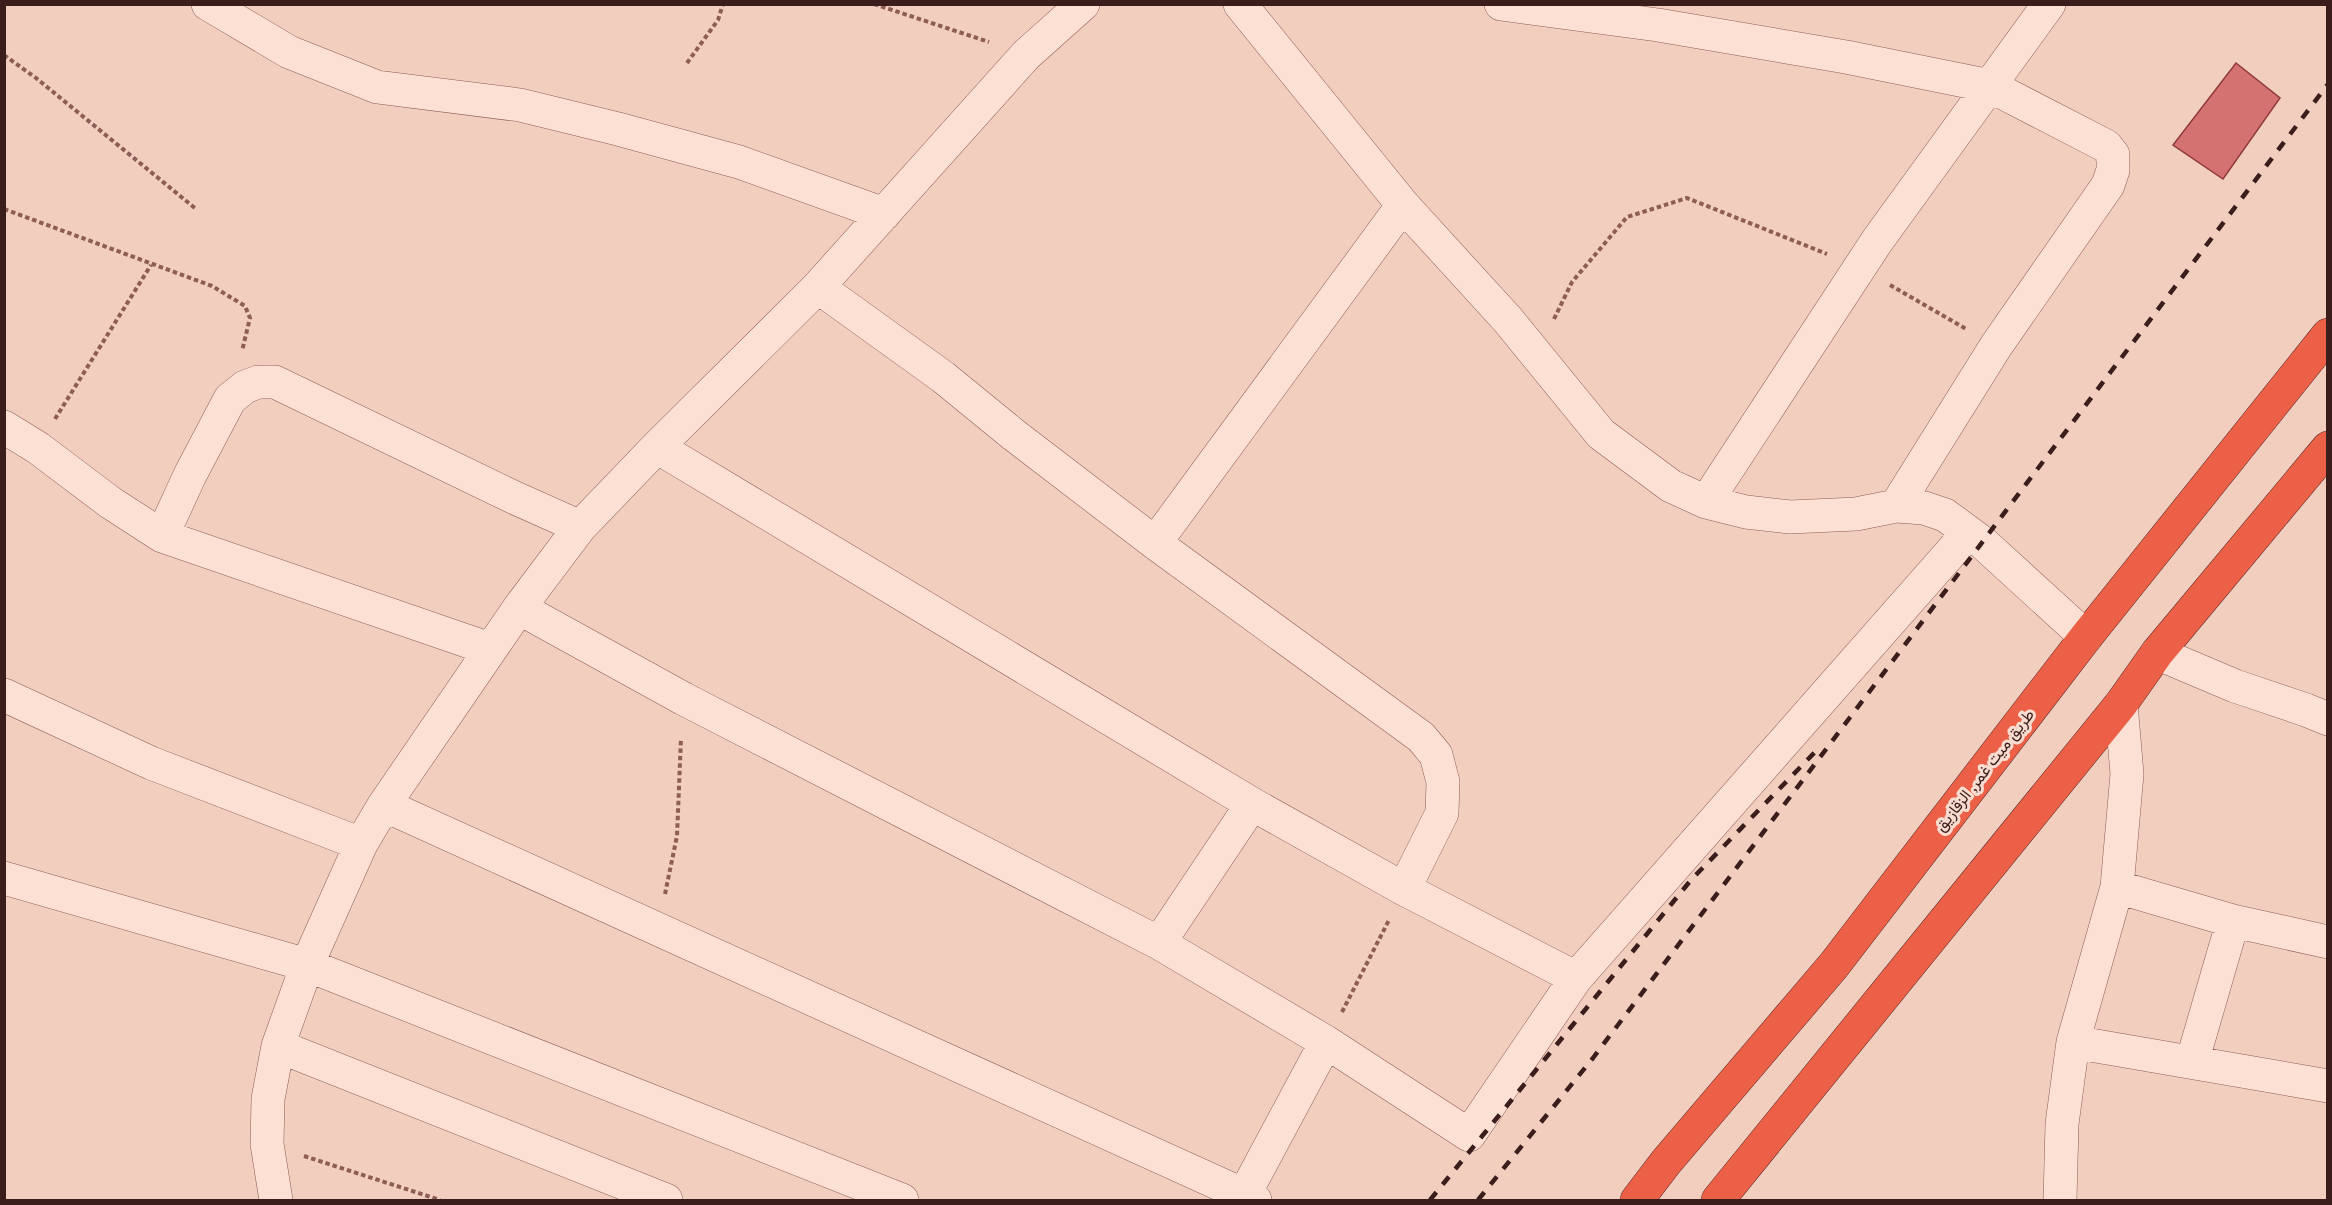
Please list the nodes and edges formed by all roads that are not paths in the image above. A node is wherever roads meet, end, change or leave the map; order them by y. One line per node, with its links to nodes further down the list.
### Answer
1 (208, 4): 8 (street)
2 (1083, 4): 8 (street)
3 (1240, 4): 7 (street)
4 (1501, 4): 6 (street)
5 (2049, 4): 6 (street)
6 (1990, 86): 14 (street); 15 (street)
7 (1403, 205): 14 (street); 19 (street)
8 (884, 214): 9 (street)
9 (818, 287): 12 (street); 19 (street)
10 (2328, 335): 21 (highway, طريق ميت غمر, الزقازيق)
11 (4, 427): 18 (street)
12 (657, 447): 16 (street); 27 (street)
13 (2328, 448): 23 (highway)
14 (1706, 502): 15 (street)
15 (1896, 506): 17 (street)
16 (580, 527): 18 (street); 20 (street)
17 (1968, 533): 21 (street); 37 (street)
18 (162, 536): 22 (street)
19 (1155, 543): 32 (street)
20 (519, 608): 22 (street); 34 (street)
21 (2086, 637): 48 (highway, طريق ميت غمر, الزقازيق)
22 (490, 649): 28 (street)
23 (2157, 654): 25 (highway); 26 (street)
24 (4, 695): 29 (street)
25 (2121, 704): 31 (street); 44 (highway)
26 (2328, 719)
27 (1252, 804): 32 (street); 34 (street)
28 (384, 805): 29 (street); 43 (street)
29 (361, 844): 36 (street)
30 (4, 878): 36 (street)
31 (2117, 887): 33 (street); 39 (street)
32 (1404, 889): 37 (street)
33 (2233, 921): 35 (street); 41 (street)
34 (1159, 942): 38 (street)
35 (2328, 942)
36 (307, 965): 40 (street); 47 (street)
37 (1576, 978): 38 (street)
38 (1326, 1042): 43 (street)
39 (2073, 1042): 41 (street); 49 (street)
40 (278, 1046): 45 (street); 46 (street)
41 (2192, 1062): 42 (street)
42 (2328, 1086)
43 (1249, 1198)
44 (1725, 1199)
45 (276, 1200)
46 (666, 1200)
47 (902, 1200)
48 (1637, 1200)
49 (2060, 1200)

